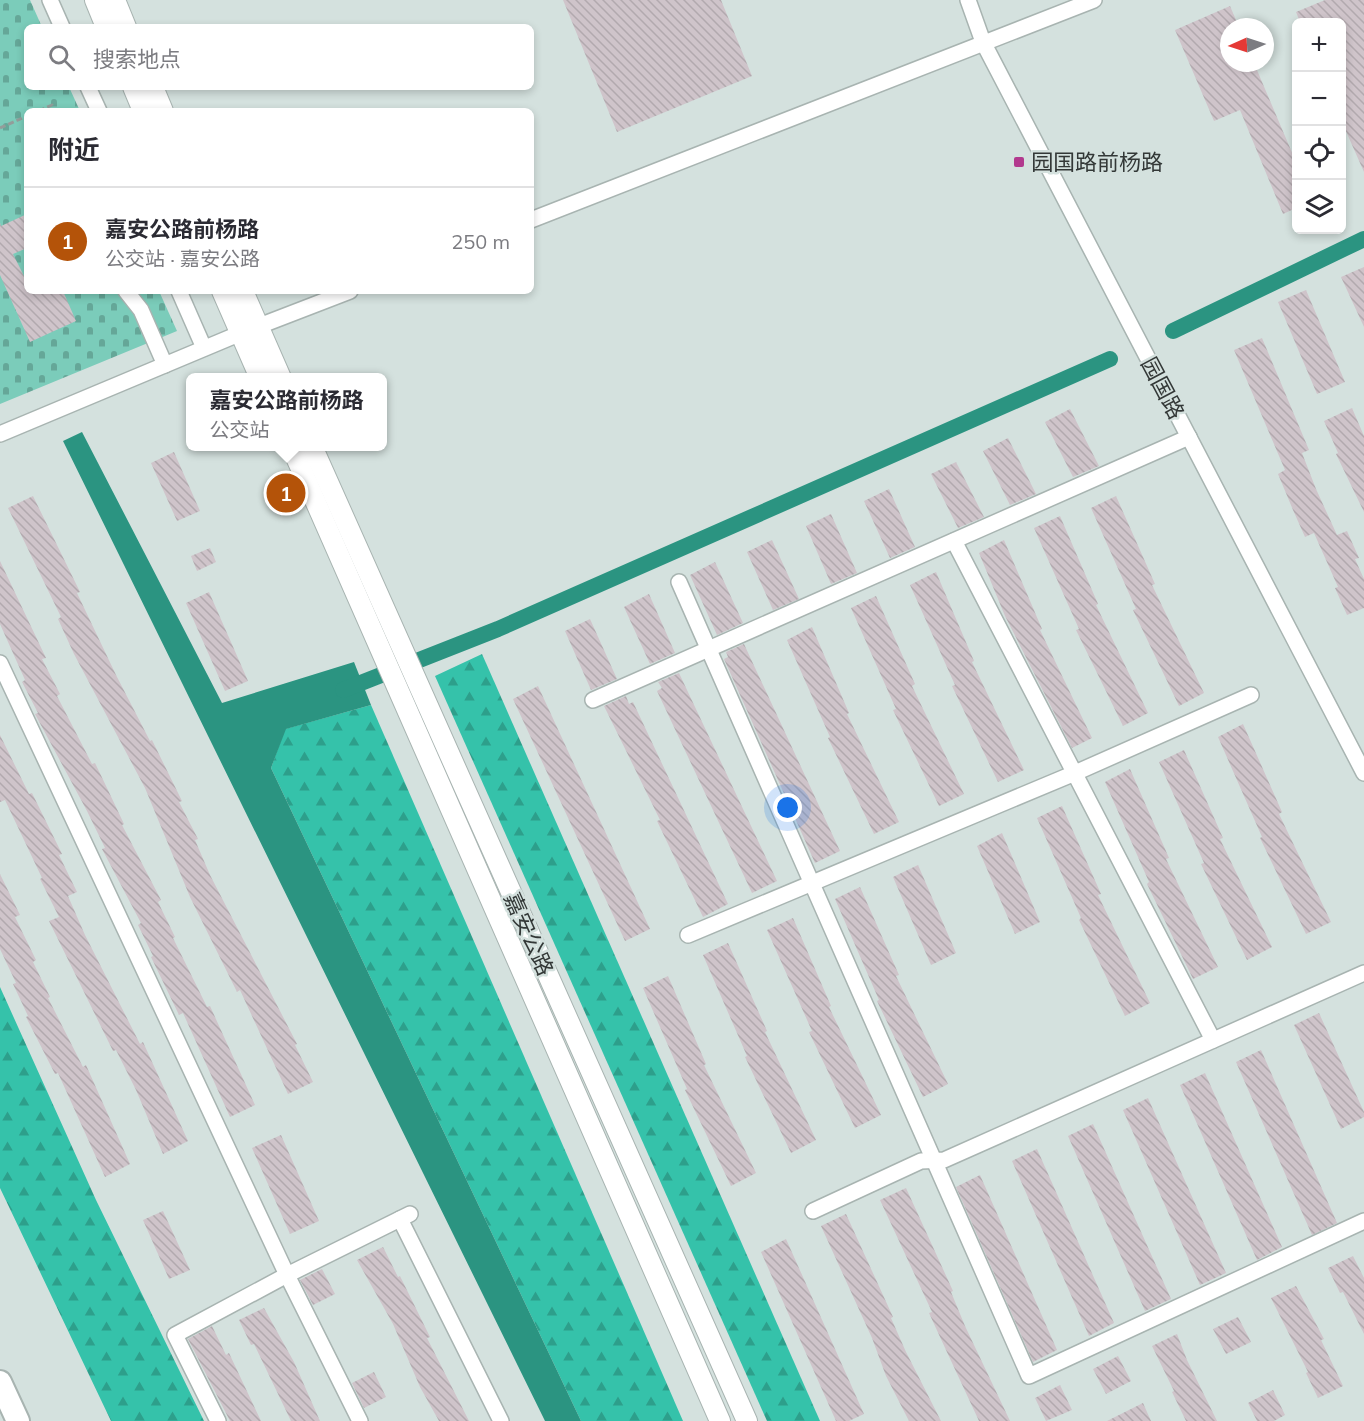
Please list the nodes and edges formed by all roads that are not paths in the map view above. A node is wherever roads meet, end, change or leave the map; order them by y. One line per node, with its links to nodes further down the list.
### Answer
1 (50, 0): 6 (street)
2 (94, 0): 7 (main road)
3 (114, 0): 8 (main road)
4 (968, 0): 9 (street, 园国路)
5 (1094, 0): 9 (street)
6 (61, 24)
7 (105, 24)
8 (125, 24)
9 (983, 42): 16 (street); 28 (street, 园国路)
10 (89, 90): 13 (street)
11 (134, 90): 14 (main road)
12 (154, 90): 15 (main road)
13 (98, 108)
14 (142, 108)
15 (162, 108)
16 (534, 219)
17 (128, 294): 24 (street)
18 (180, 294): 23 (street)
19 (224, 294): 22 (main road)
20 (244, 294): 22 (main road)
21 (342, 294): 22 (street)
22 (250, 330): 23 (street); 25 (main road); 26 (main road)
23 (204, 348): 24 (street)
24 (165, 365): 27 (street)
25 (259, 373)
26 (278, 373)
27 (0, 434)
28 (1189, 437): 31 (street); 38 (street, 园国路)
29 (293, 451): 52 (main road, 嘉安公路)
30 (314, 451): 53 (main road, 嘉安公路)
31 (954, 541): 33 (street); 37 (street)
32 (679, 582): 33 (street)
33 (708, 649): 36 (street); 39 (street)
34 (0, 663): 46 (street)
35 (1251, 695): 37 (street)
36 (593, 700)
37 (1075, 773): 39 (street); 42 (street)
38 (1364, 773)
39 (811, 884): 40 (street); 43 (street)
40 (688, 935)
41 (1364, 973): 42 (street)
42 (1213, 1040): 43 (street)
43 (932, 1160): 44 (street); 45 (street)
44 (813, 1211)
45 (1364, 1221)
46 (286, 1275): 49 (street); 50 (street); 51 (street)
47 (0, 1382): 48 (highway)
48 (18, 1421)
49 (218, 1421)
50 (360, 1421)
51 (501, 1421)
52 (720, 1421)
53 (747, 1421)

